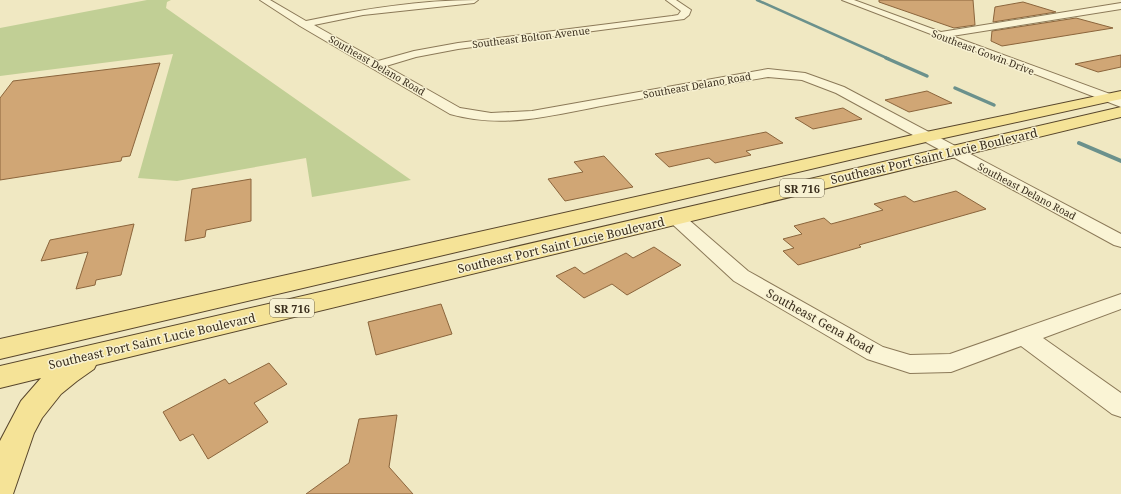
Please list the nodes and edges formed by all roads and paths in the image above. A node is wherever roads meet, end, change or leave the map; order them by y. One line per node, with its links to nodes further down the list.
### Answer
1 (264, 0): 7 (street, Southeast Delano Road)
2 (474, 0): 5 (street)
3 (670, 0): 9 (street, Southeast Bolton Avenue)
4 (846, 0): 8 (street, Southeast Gowin Drive)
5 (400, 4): 7 (street)
6 (1121, 6): 8 (street)
7 (304, 24): 9 (street, Southeast Delano Road)
8 (940, 35): 10 (street, Southeast Gowin Drive)
9 (377, 64): 11 (street, Southeast Delano Road)
10 (1118, 102): 11 (main road, Southeast Port Saint Lucie Boulevard / SR 716); 12 (main road, Southeast Port Saint Lucie Boulevard / SR 716)
11 (926, 137): 12 (street, Southeast Delano Road); 13 (main road, Southeast Port Saint Lucie Boulevard / SR 716)
12 (954, 152): 14 (main road, Southeast Port Saint Lucie Boulevard / SR 716); 15 (street, Southeast Delano Road)
13 (612, 210): 16 (main road); 19 (main road, Southeast Port Saint Lucie Boulevard / SR 716)
14 (676, 218): 16 (main road, Southeast Port Saint Lucie Boulevard / SR 716); 18 (street, Southeast Gena Road)
15 (1121, 241)
16 (483, 263): 20 (main road, Southeast Port Saint Lucie Boulevard / SR 716)
17 (1121, 301): 18 (street, Southeast Gena Road)
18 (1024, 337): 22 (street)
19 (0, 349)
20 (101, 353): 21 (main road, Southeast Port Saint Lucie Boulevard / SR 716); 23 (main road)
21 (0, 377)
22 (1121, 407)
23 (0, 485)

